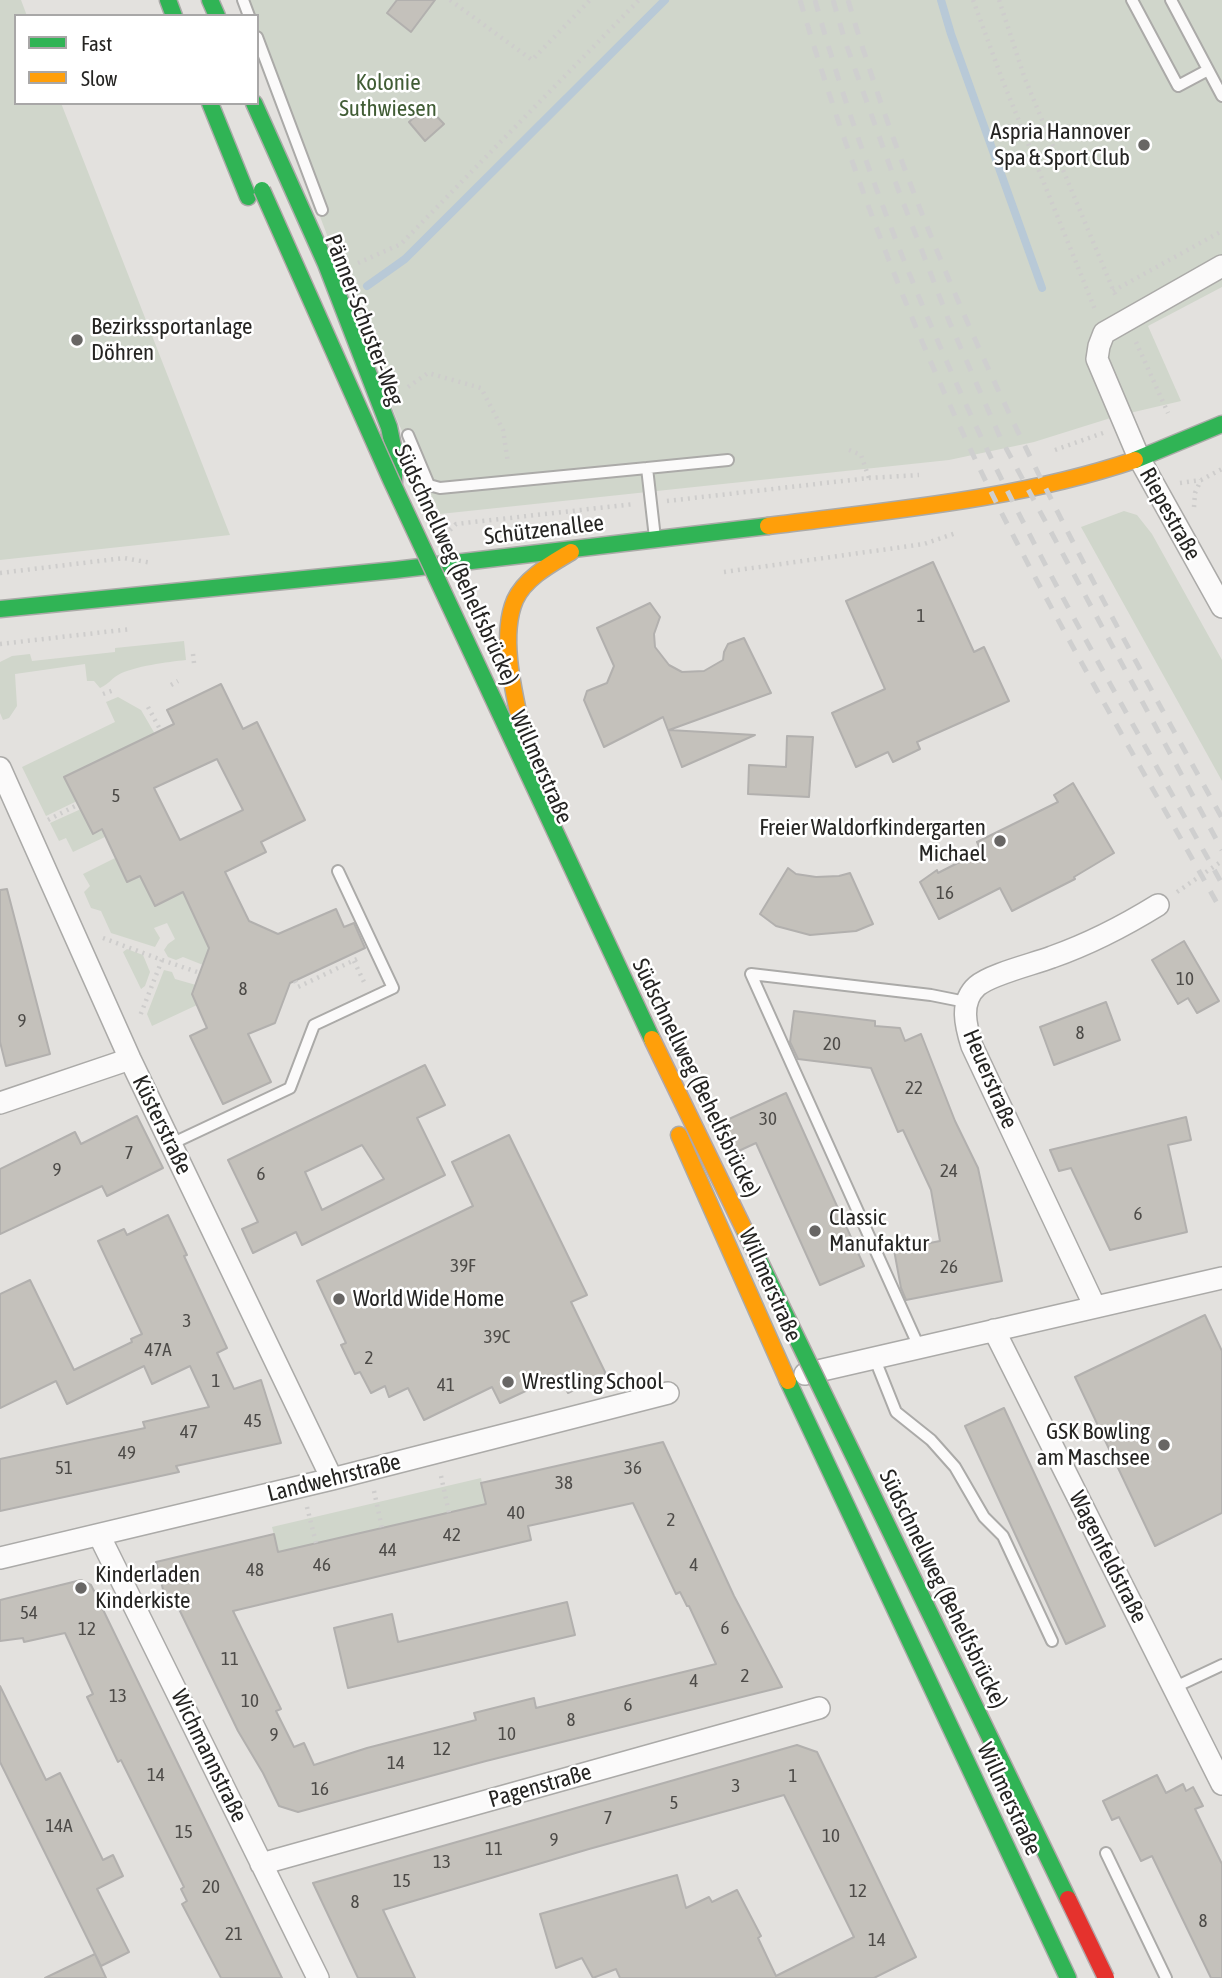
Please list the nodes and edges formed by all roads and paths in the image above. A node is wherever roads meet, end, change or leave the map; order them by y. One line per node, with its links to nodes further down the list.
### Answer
1 (450, 0): 2 (path)
2 (590, 0)
3 (639, 0): 18 (path)
4 (973, 0): 24 (path)
5 (999, 0): 21 (path)
6 (1132, 0): 9 (lane)
7 (1171, 0): 9 (lane)
8 (259, 42): 15 (lane, Pänner-Schuster-Weg)
9 (1208, 70): 10 (lane)
10 (1222, 96)
11 (210, 105): 14 (main road)
12 (227, 105): 14 (main road)
13 (255, 105): 40 (main road, Willmerstraße)
14 (254, 199): 106 (main road, Südschnellweg (Behelfsbrücke), bridge)
15 (325, 218)
16 (1222, 231): 21 (path)
17 (264, 235): 20 (main road)
18 (354, 265)
19 (1222, 266): 23 (street)
20 (287, 285)
21 (1113, 291): 23 (path)
22 (298, 310): 57 (main road, Südschnellweg (Behelfsbrücke))
23 (1134, 315): 24 (street); 26 (path)
24 (1104, 333): 29 (street, Riepestraße)
25 (393, 397): 35 (lane, Pänner-Schuster-Weg); 35 (path)
26 (1168, 413)
27 (1222, 424): 29 (main road, Schützenallee)
28 (849, 450): 34 (path)
29 (1139, 458): 36 (street, Riepestraße); 39 (main road, Schützenallee)
30 (728, 460): 31 (lane, Pänner-Schuster-Weg)
31 (647, 468): 35 (lane, Pänner-Schuster-Weg); 37 (lane)
32 (1222, 469): 36 (path)
33 (923, 474): 34 (path)
34 (869, 478): 37 (path)
35 (510, 482)
36 (1155, 488): 46 (street, Riepestraße)
37 (651, 503): 39 (lane); 40 (path)
38 (967, 529): 44 (path)
39 (655, 540): 41 (main road, Schützenallee)
40 (417, 541): 43 (main road, Willmerstraße)
41 (579, 548): 43 (main road, Schützenallee); 62 (main road)
42 (164, 565): 45 (path)
43 (428, 566): 47 (main road, Schützenallee); 62 (main road, Willmerstraße)
44 (724, 572)
45 (0, 573)
46 (1222, 607)
47 (0, 610)
48 (131, 629): 49 (path)
49 (0, 645)
50 (193, 654): 51 (path)
51 (194, 663)
52 (178, 681): 53 (path)
53 (171, 685)
54 (114, 690): 55 (path)
55 (103, 694)
56 (148, 706): 58 (path)
57 (487, 724)
58 (161, 731)
59 (0, 768): 60 (street, Küsterstraße)
60 (6, 794): 75 (street, Küsterstraße)
61 (79, 804): 63 (path)
62 (537, 814): 76 (main road, Willmerstraße)
63 (56, 815)
64 (1222, 861): 66 (path)
65 (338, 871): 79 (lane)
66 (1158, 905): 73 (street, Heuerstraße)
67 (103, 938): 68 (path)
68 (162, 960): 70 (path); 74 (path)
69 (354, 961): 72 (path)
70 (200, 973)
71 (605, 976): 101 (main road, Südschnellweg (Behelfsbrücke))
72 (295, 981)
73 (966, 1002): 81 (street, Heuerstraße); 83 (lane)
74 (140, 1016)
75 (130, 1059): 77 (street); 79 (street, Küsterstraße)
76 (663, 1098)
77 (0, 1103)
78 (674, 1123): 85 (main road, Willmerstraße)
79 (171, 1144): 89 (street, Küsterstraße)
80 (1222, 1278): 81 (street)
81 (1095, 1307): 82 (street)
82 (994, 1330): 83 (street); 98 (street, Wagenfeldstraße)
83 (919, 1347): 84 (street)
84 (874, 1357): 85 (street); 96 (lane)
85 (787, 1379): 105 (main road, Willmerstraße)
86 (668, 1393): 87 (street, Landwehrstraße)
87 (436, 1452): 88 (street, Landwehrstraße); 91 (path)
88 (369, 1469): 89 (street, Landwehrstraße); 92 (path)
89 (332, 1479): 90 (street, Landwehrstraße)
90 (302, 1486): 93 (street, Landwehrstraße); 94 (path)
91 (449, 1513)
92 (382, 1528)
93 (99, 1535): 95 (street, Landwehrstraße); 103 (street, Wichmannstraße)
94 (316, 1543)
95 (0, 1558)
96 (1052, 1641)
97 (1222, 1665): 98 (lane)
98 (1173, 1688): 100 (street, Wagenfeldstraße)
99 (819, 1708): 103 (street, Pagenstraße)
100 (1222, 1784)
101 (1016, 1830)
102 (1106, 1853): 107 (lane)
103 (261, 1864): 104 (street, Wichmannstraße)
104 (318, 1978)
105 (1068, 1978)
106 (1106, 1978)
107 (1166, 1978)

